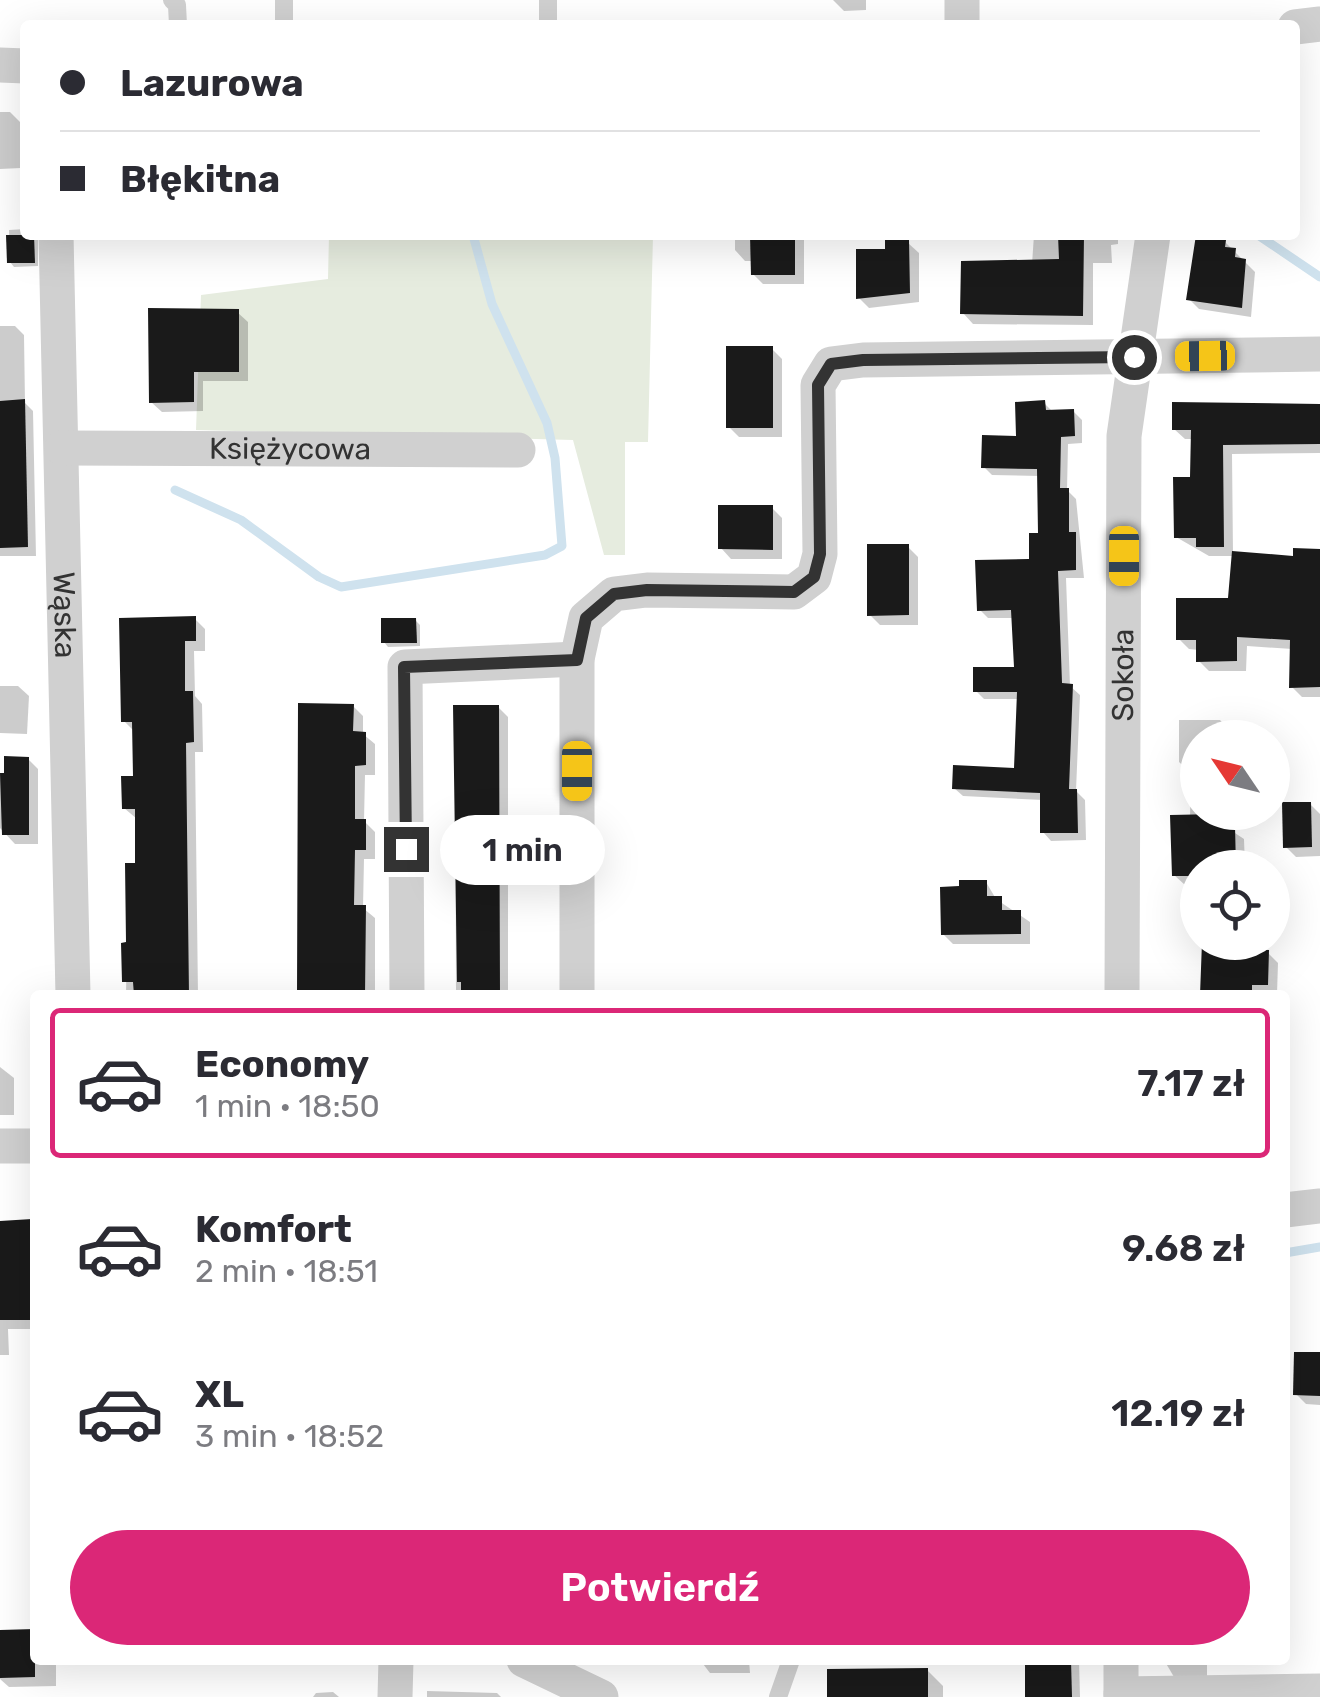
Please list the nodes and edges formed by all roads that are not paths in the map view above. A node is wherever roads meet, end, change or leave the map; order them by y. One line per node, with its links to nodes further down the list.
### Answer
1 (56, 240): 5 (street, Wąska)
2 (1152, 240): 4 (street, Sokoła)
3 (1320, 354): 4 (street)
4 (1134, 357): 7 (street); 11 (street, Sokoła)
5 (62, 448): 6 (street, Księżycowa); 8 (street, Wąska)
6 (518, 450)
7 (577, 660): 9 (street); 10 (street)
8 (73, 990)
9 (407, 990)
10 (577, 990)
11 (1122, 990)
12 (0, 1146): 13 (street)
13 (30, 1146)
14 (1320, 1206): 15 (street)
15 (1290, 1209)
16 (396, 1665): 21 (street)
17 (534, 1665): 22 (street)
18 (789, 1665): 23 (lane)
19 (1121, 1684): 20 (street)
20 (1320, 1691)
21 (396, 1697)
22 (601, 1697)
23 (778, 1697)

